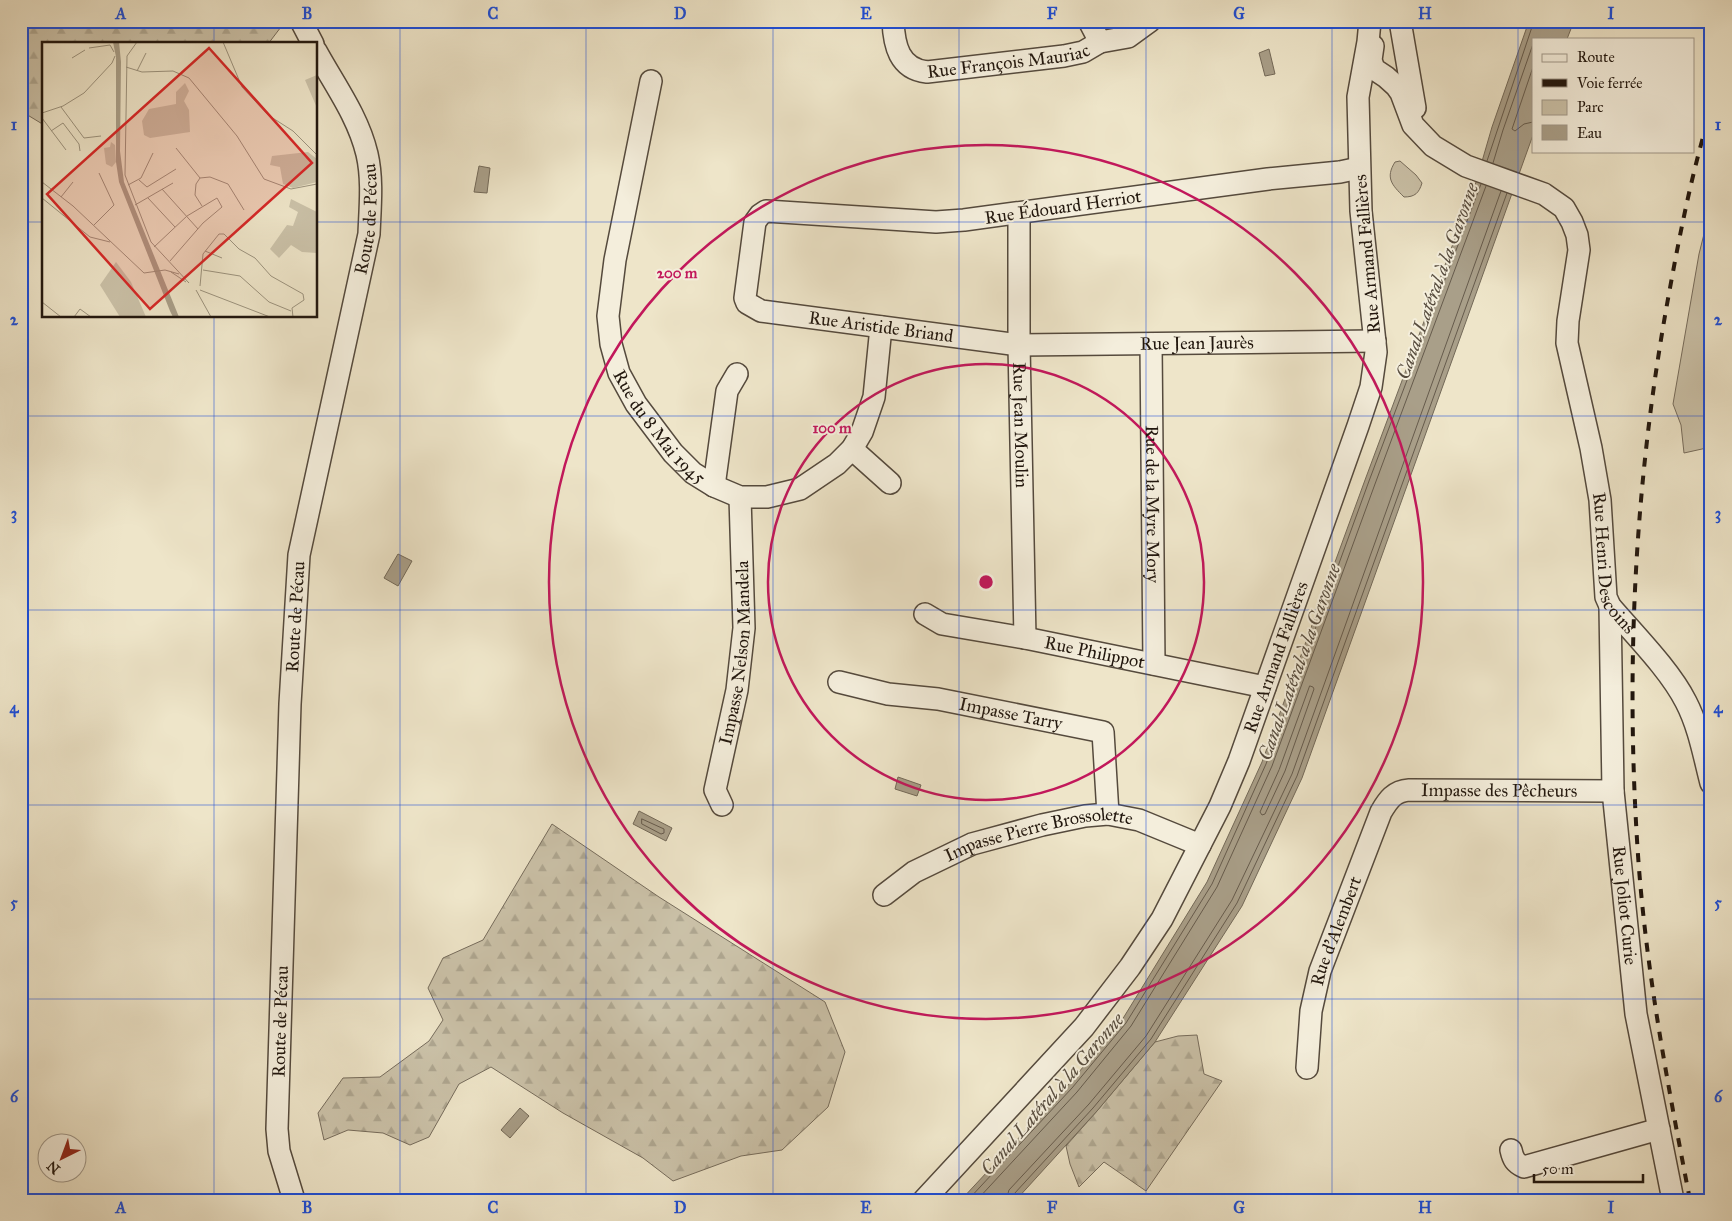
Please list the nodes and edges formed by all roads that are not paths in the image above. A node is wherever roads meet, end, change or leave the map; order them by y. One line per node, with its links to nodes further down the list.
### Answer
1 (893, 21): 8 (street, Rue François Mauriac)
2 (1089, 21): 8 (street)
3 (1150, 21): 8 (street, Rue François Mauriac)
4 (1370, 21): 14 (street, Rue Armand Fallières)
5 (1376, 21): 10 (street)
6 (1382, 21): 10 (street)
7 (1400, 21): 15 (street)
8 (1100, 42)
9 (318, 55): 44 (street, Route de Pécau)
10 (1374, 69): 12 (street); 13 (street)
11 (651, 81): 26 (street, Rue du 8 Mai 1945)
12 (1367, 90): 13 (street); 14 (street)
13 (1401, 93): 15 (street, Rue Henri Descoins)
14 (1358, 116): 16 (street, Rue Armand Fallières)
15 (1423, 137): 28 (street, Rue Henri Descoins)
16 (1359, 168): 17 (street, Rue Édouard Herriot); 20 (street, Rue Armand Fallières)
17 (1019, 213): 18 (street, Rue Édouard Herriot); 21 (street, Rue Jean Moulin)
18 (747, 303): 19 (street, Rue Aristide Briand)
19 (881, 327): 21 (street, Rue Aristide Briand); 24 (street, Rue du 8 Mai 1945)
20 (1375, 341): 22 (street, Rue Jean Jaurès); 33 (street, Rue Armand Fallières)
21 (1019, 344): 22 (street, Rue Jean Jaurès); 30 (street, Rue Jean Moulin)
22 (1151, 344): 31 (street, Rue de la Myre Mory)
23 (737, 374): 26 (street)
24 (852, 450): 25 (street); 27 (street, Rue du 8 Mai 1945)
25 (890, 483)
26 (714, 486): 27 (street, Rue du 8 Mai 1945)
27 (740, 497): 37 (street, Impasse Nelson Mandela)
28 (1610, 606): 34 (street, Rue Henri Descoins); 35 (street, Rue Joliot Curie)
29 (925, 614): 30 (street, Rue Philippot)
30 (1025, 638): 31 (street, Rue Philippot)
31 (1154, 664): 33 (street, Rue Philippot)
32 (838, 682): 38 (street, Impasse Tarry)
33 (1265, 687): 39 (street, Rue Armand Fallières)
34 (1711, 783)
35 (1613, 791): 36 (street, Impasse des Pêcheurs); 42 (street, Rue Joliot Curie)
36 (1388, 800): 41 (street, Rue d'Alembert)
37 (722, 805)
38 (1108, 814): 39 (street, Impasse Pierre Brossolette); 40 (street, Impasse Pierre Brossolette)
39 (1200, 845): 45 (street, Rue Armand Fallières)
40 (884, 895)
41 (1307, 1068)
42 (1659, 1129): 43 (street); 46 (street, Rue Joliot Curie)
43 (1511, 1150)
44 (294, 1200)
45 (924, 1200)
46 (1673, 1200)

